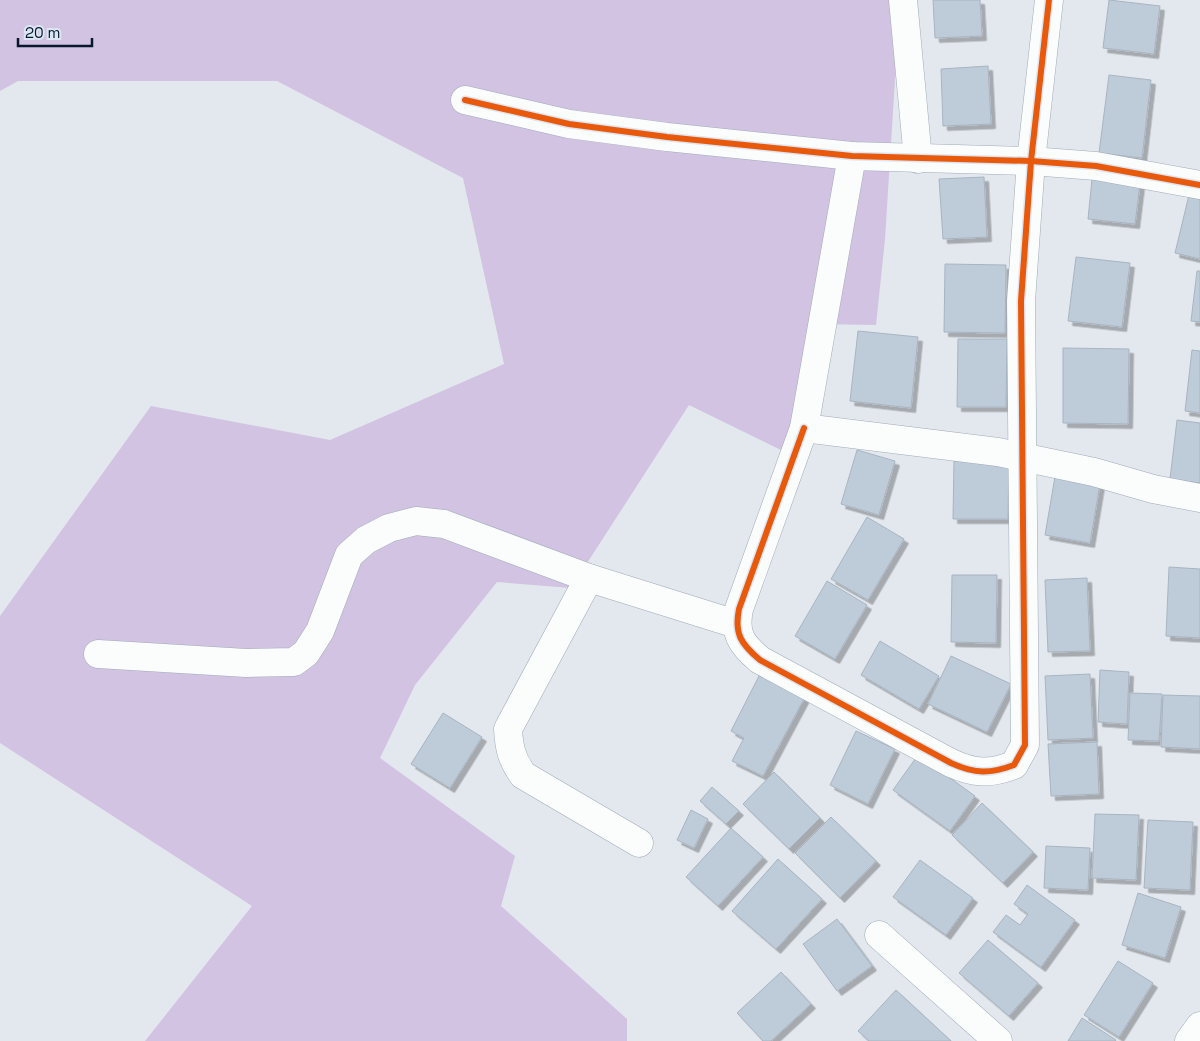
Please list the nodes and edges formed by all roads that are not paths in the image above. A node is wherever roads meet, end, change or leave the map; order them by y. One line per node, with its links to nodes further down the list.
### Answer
1 (903, 0): 5 (street)
2 (1049, 0): 6 (street)
3 (465, 100): 4 (street)
4 (852, 156): 5 (street); 8 (street)
5 (918, 158): 6 (street)
6 (1031, 161): 7 (street); 9 (street)
7 (1200, 185)
8 (804, 428): 9 (street); 12 (street)
9 (1022, 456): 10 (street); 12 (street)
10 (1200, 498)
11 (589, 578): 12 (street); 13 (street); 14 (street)
12 (736, 624)
13 (98, 654)
14 (639, 843)
15 (879, 935): 17 (street)
16 (1200, 1026): 18 (street)
17 (998, 1041)
18 (1190, 1041)

